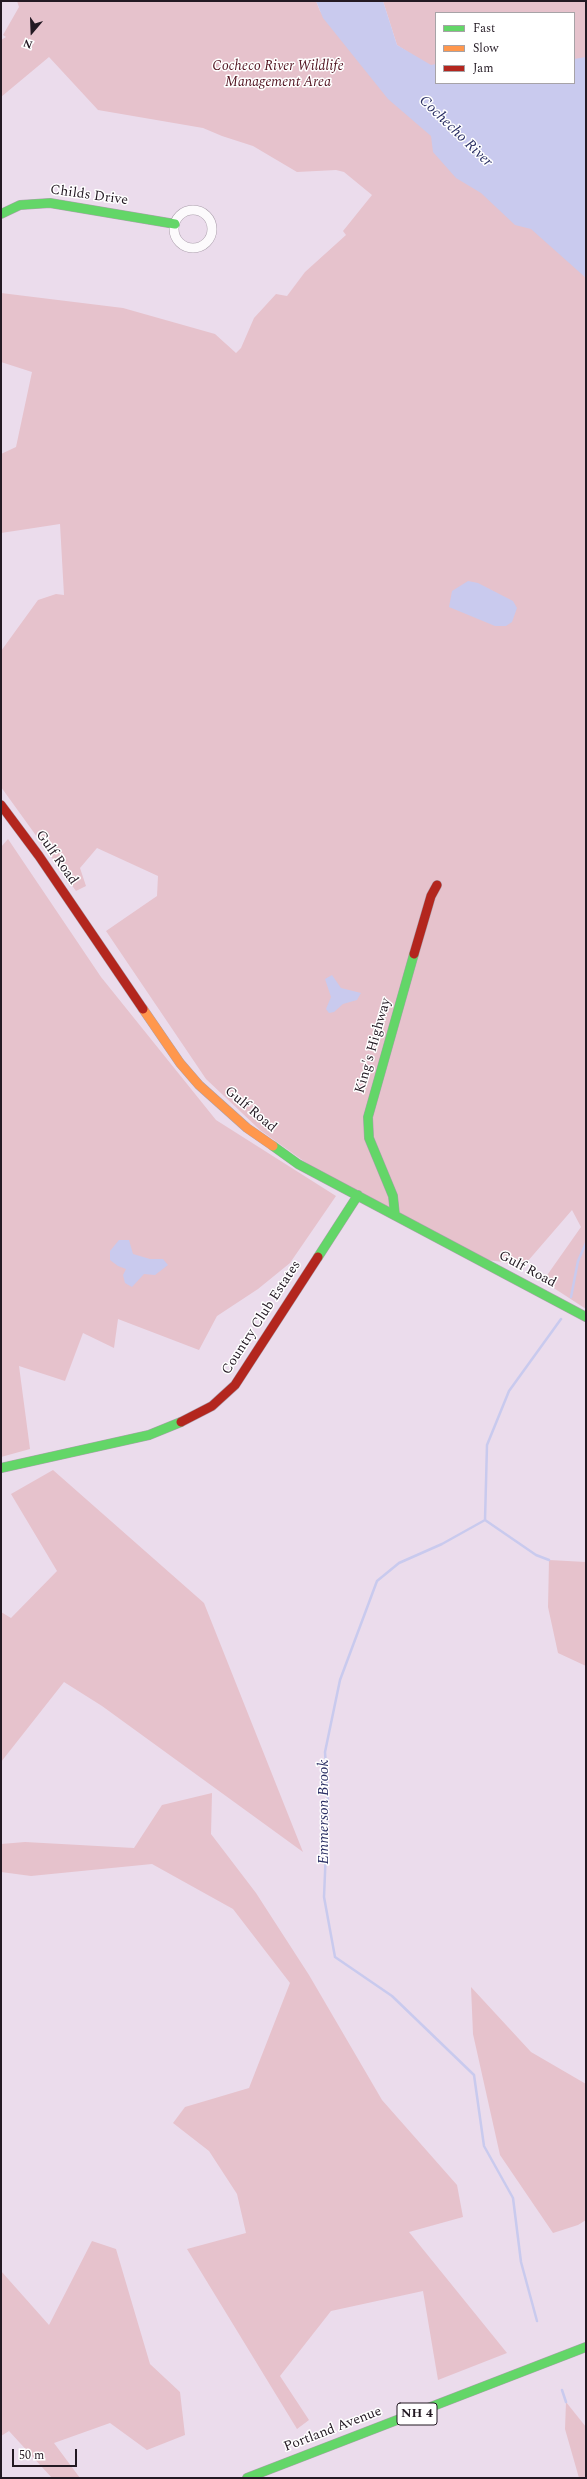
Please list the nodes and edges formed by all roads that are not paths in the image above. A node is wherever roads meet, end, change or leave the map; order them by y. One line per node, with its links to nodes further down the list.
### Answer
1 (1, 214): 2 (street, Childs Drive)
2 (175, 224): 2 (street)
3 (1, 805): 5 (street, Gulf Road)
4 (437, 885): 6 (street, King's Highway)
5 (358, 1195): 6 (street, Gulf Road); 8 (street, Country Club Estates)
6 (394, 1215): 7 (street, Gulf Road)
7 (586, 1317)
8 (1, 1468)
9 (586, 2347): 10 (street, Portland Avenue / NH 4)
10 (247, 2478)

